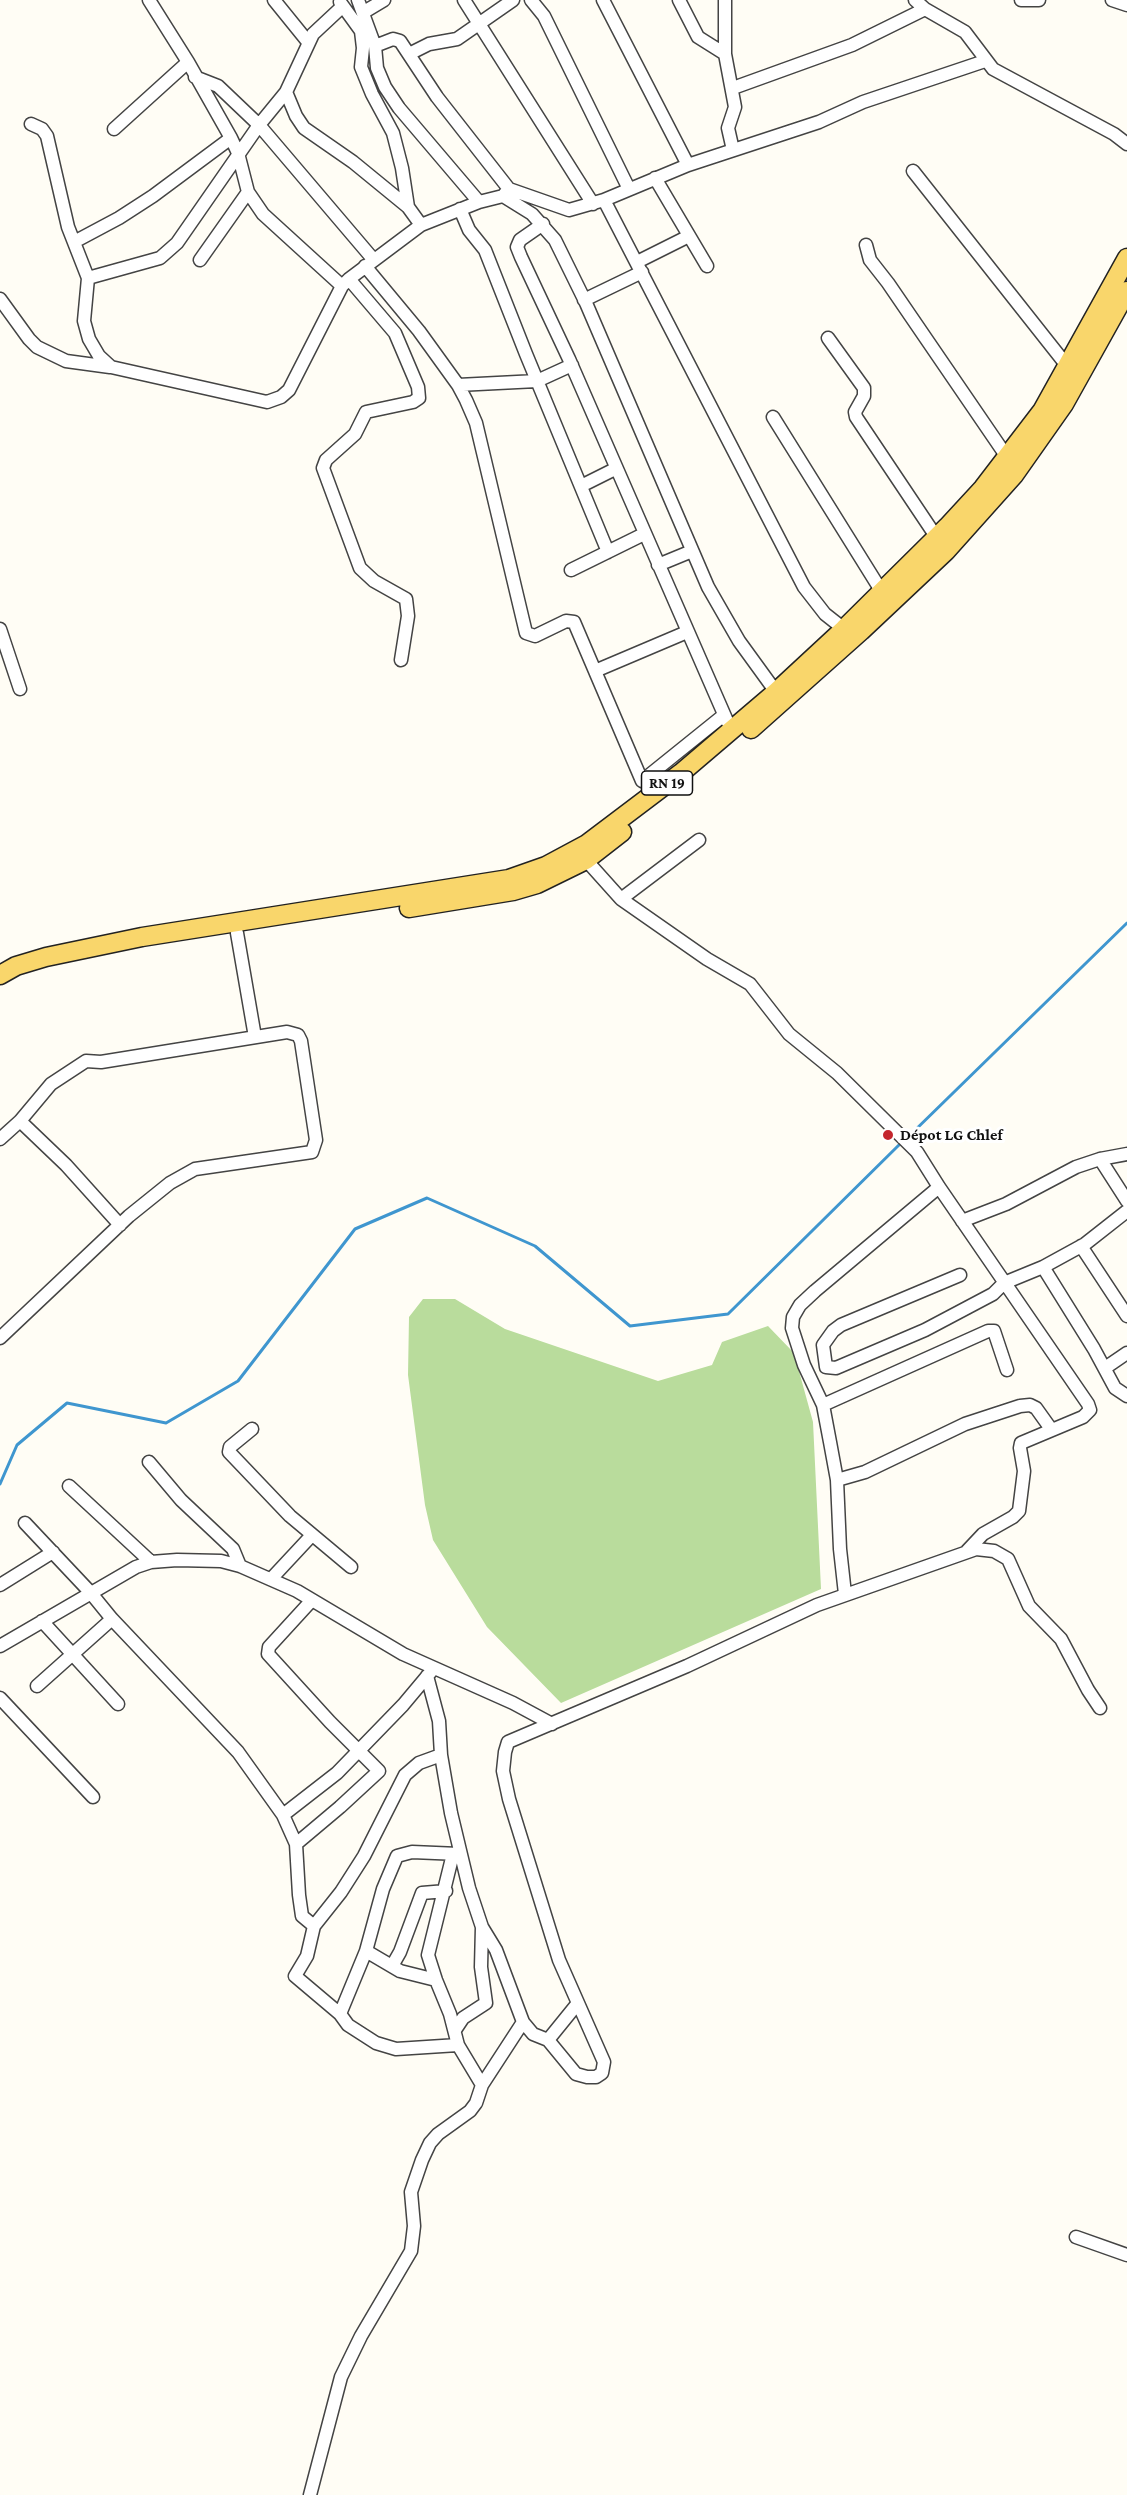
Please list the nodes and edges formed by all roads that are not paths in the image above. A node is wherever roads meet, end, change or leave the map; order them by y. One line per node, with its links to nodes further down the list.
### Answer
1 (274, 0): 20 (street)
2 (358, 0): 18 (street)
3 (384, 0): 18 (street)
4 (464, 0): 19 (street)
5 (513, 0): 19 (street)
6 (531, 0): 39 (street)
7 (603, 0): 36 (street)
8 (679, 0): 23 (street)
9 (725, 0): 23 (street)
10 (915, 0): 17 (street)
11 (1021, 0): 12 (street)
12 (1039, 0)
13 (1112, 0): 16 (street)
14 (155, 2): 25 (street)
15 (341, 3): 20 (street); 44 (street)
16 (1127, 5)
17 (925, 9): 24 (street); 27 (street)
18 (364, 12): 21 (street)
19 (479, 24): 22 (street); 43 (street)
20 (308, 42): 28 (street)
21 (375, 46): 22 (street); 42 (street)
22 (409, 54): 41 (street)
23 (725, 54): 27 (street)
24 (985, 61): 33 (street); 34 (street)
25 (188, 62): 26 (street); 31 (street)
26 (195, 77): 30 (street); 32 (street)
27 (733, 88): 34 (street)
28 (286, 92): 30 (street); 44 (street)
29 (31, 124): 49 (street)
30 (259, 124): 35 (street); 53 (street)
31 (114, 129)
32 (231, 138): 35 (street); 49 (street)
33 (1127, 144)
34 (733, 150): 36 (street)
35 (238, 153): 40 (street); 56 (street)
36 (688, 165): 38 (street)
37 (913, 171): 64 (street)
38 (656, 178): 39 (street); 48 (street)
39 (629, 189): 43 (street)
40 (248, 192): 52 (street); 57 (street)
41 (506, 192): 42 (street); 43 (street); 46 (street)
42 (479, 202): 45 (street)
43 (598, 202): 55 (street)
44 (408, 207): 47 (street)
45 (460, 209): 47 (street); 65 (street)
46 (543, 224): 60 (street); 62 (street)
47 (421, 225): 53 (street)
48 (689, 236): 54 (street); 55 (street)
49 (74, 242): 56 (street)
50 (866, 245): 68 (street)
51 (1127, 258): 64 (main road, RN 19)
52 (200, 260)
53 (369, 263): 57 (street); 66 (street)
54 (707, 266)
55 (640, 267): 60 (street); 79 (street)
56 (88, 278): 63 (street)
57 (346, 283): 63 (street); 81 (street)
58 (1127, 291): 72 (main road, RN 19)
59 (0, 299): 63 (street)
60 (584, 300): 73 (street)
61 (828, 338): 72 (street)
62 (572, 365): 65 (street); 69 (street)
63 (111, 367)
64 (1068, 367): 68 (main road, RN 19)
65 (537, 381): 66 (street); 70 (street)
66 (458, 385): 82 (street)
67 (772, 417): 77 (street)
68 (1007, 457): 72 (main road, RN 19)
69 (615, 469): 70 (street); 71 (street)
70 (581, 486): 74 (street)
71 (644, 534): 74 (street); 75 (street)
72 (944, 539): 77 (main road, RN 19); 84 (main road, RN 19)
73 (692, 551): 75 (street); 84 (street)
74 (608, 552): 76 (street)
75 (658, 565): 80 (street)
76 (571, 570)
77 (882, 592): 79 (main road, RN 19)
78 (0, 629): 83 (street)
79 (844, 629): 84 (main road, RN 19)
80 (687, 632): 82 (street); 85 (street)
81 (401, 660)
82 (595, 671): 85 (street)
83 (20, 689)
84 (780, 695): 85 (main road, RN 19); 87 (main road, RN 19)
85 (727, 722): 87 (main road, RN 19)
86 (699, 840): 88 (street)
87 (588, 853): 88 (street); 89 (main road, RN 19)
88 (621, 899): 97 (street)
89 (237, 928): 90 (main road, RN 19); 91 (main road, RN 19); 92 (street)
90 (0, 975)
91 (0, 989)
92 (255, 1037): 93 (street); 101 (street)
93 (20, 1121): 94 (street); 101 (street)
94 (0, 1139)
95 (1127, 1154): 96 (street)
96 (1100, 1159): 98 (street); 100 (street)
97 (939, 1187): 100 (street); 112 (street)
98 (1127, 1201)
99 (1127, 1211): 102 (street)
100 (962, 1221): 105 (street)
101 (120, 1225): 107 (street)
102 (1082, 1246): 103 (street); 106 (street)
103 (1043, 1266): 105 (street); 109 (street)
104 (960, 1275): 105 (street)
105 (1004, 1283): 114 (street)
106 (1127, 1316)
107 (0, 1338)
108 (1127, 1353): 109 (street)
109 (1105, 1368): 111 (street)
110 (1007, 1370): 112 (street)
111 (1127, 1396)
112 (823, 1405): 116 (street)
113 (252, 1429): 119 (street)
114 (1052, 1429): 116 (street); 120 (street)
115 (149, 1462): 123 (street)
116 (837, 1480): 128 (street)
117 (69, 1486): 122 (street)
118 (26, 1522): 121 (street)
119 (312, 1535): 124 (street); 125 (street)
120 (966, 1551): 128 (street); 138 (street)
121 (53, 1552): 126 (street); 127 (street)
122 (151, 1562): 123 (street); 127 (street)
123 (240, 1566): 125 (street)
124 (351, 1567)
125 (271, 1579): 129 (street)
126 (0, 1585)
127 (90, 1592): 130 (street); 131 (street)
128 (844, 1594): 139 (street)
129 (312, 1600): 134 (street); 140 (street)
130 (112, 1619): 133 (street); 143 (street)
131 (42, 1621): 132 (street); 133 (street)
132 (0, 1646)
133 (72, 1653): 135 (street); 137 (street)
134 (431, 1672): 139 (street); 140 (street); 141 (street)
135 (37, 1686)
136 (0, 1698): 142 (street)
137 (118, 1704)
138 (1100, 1708)
139 (552, 1724): 152 (street)
140 (359, 1750): 143 (street); 144 (street)
141 (441, 1755): 145 (street); 147 (street)
142 (93, 1797)
143 (283, 1815): 144 (street)
144 (296, 1844): 147 (street)
145 (457, 1854): 146 (street); 148 (street); 149 (street)
146 (446, 1891): 150 (street); 151 (street)
147 (314, 1926): 153 (street)
148 (482, 1928): 154 (street); 155 (street)
149 (366, 1951): 150 (street); 153 (street)
150 (392, 1966): 151 (street)
151 (435, 1980): 155 (street)
152 (578, 2003): 156 (street); 156 (street)
153 (340, 2014): 157 (street)
154 (523, 2022): 156 (street); 158 (street)
155 (455, 2030): 157 (street)
156 (548, 2040)
157 (458, 2044): 158 (street)
158 (482, 2085): 161 (street)
159 (1076, 2237): 160 (street)
160 (1127, 2255)
161 (310, 2495)

